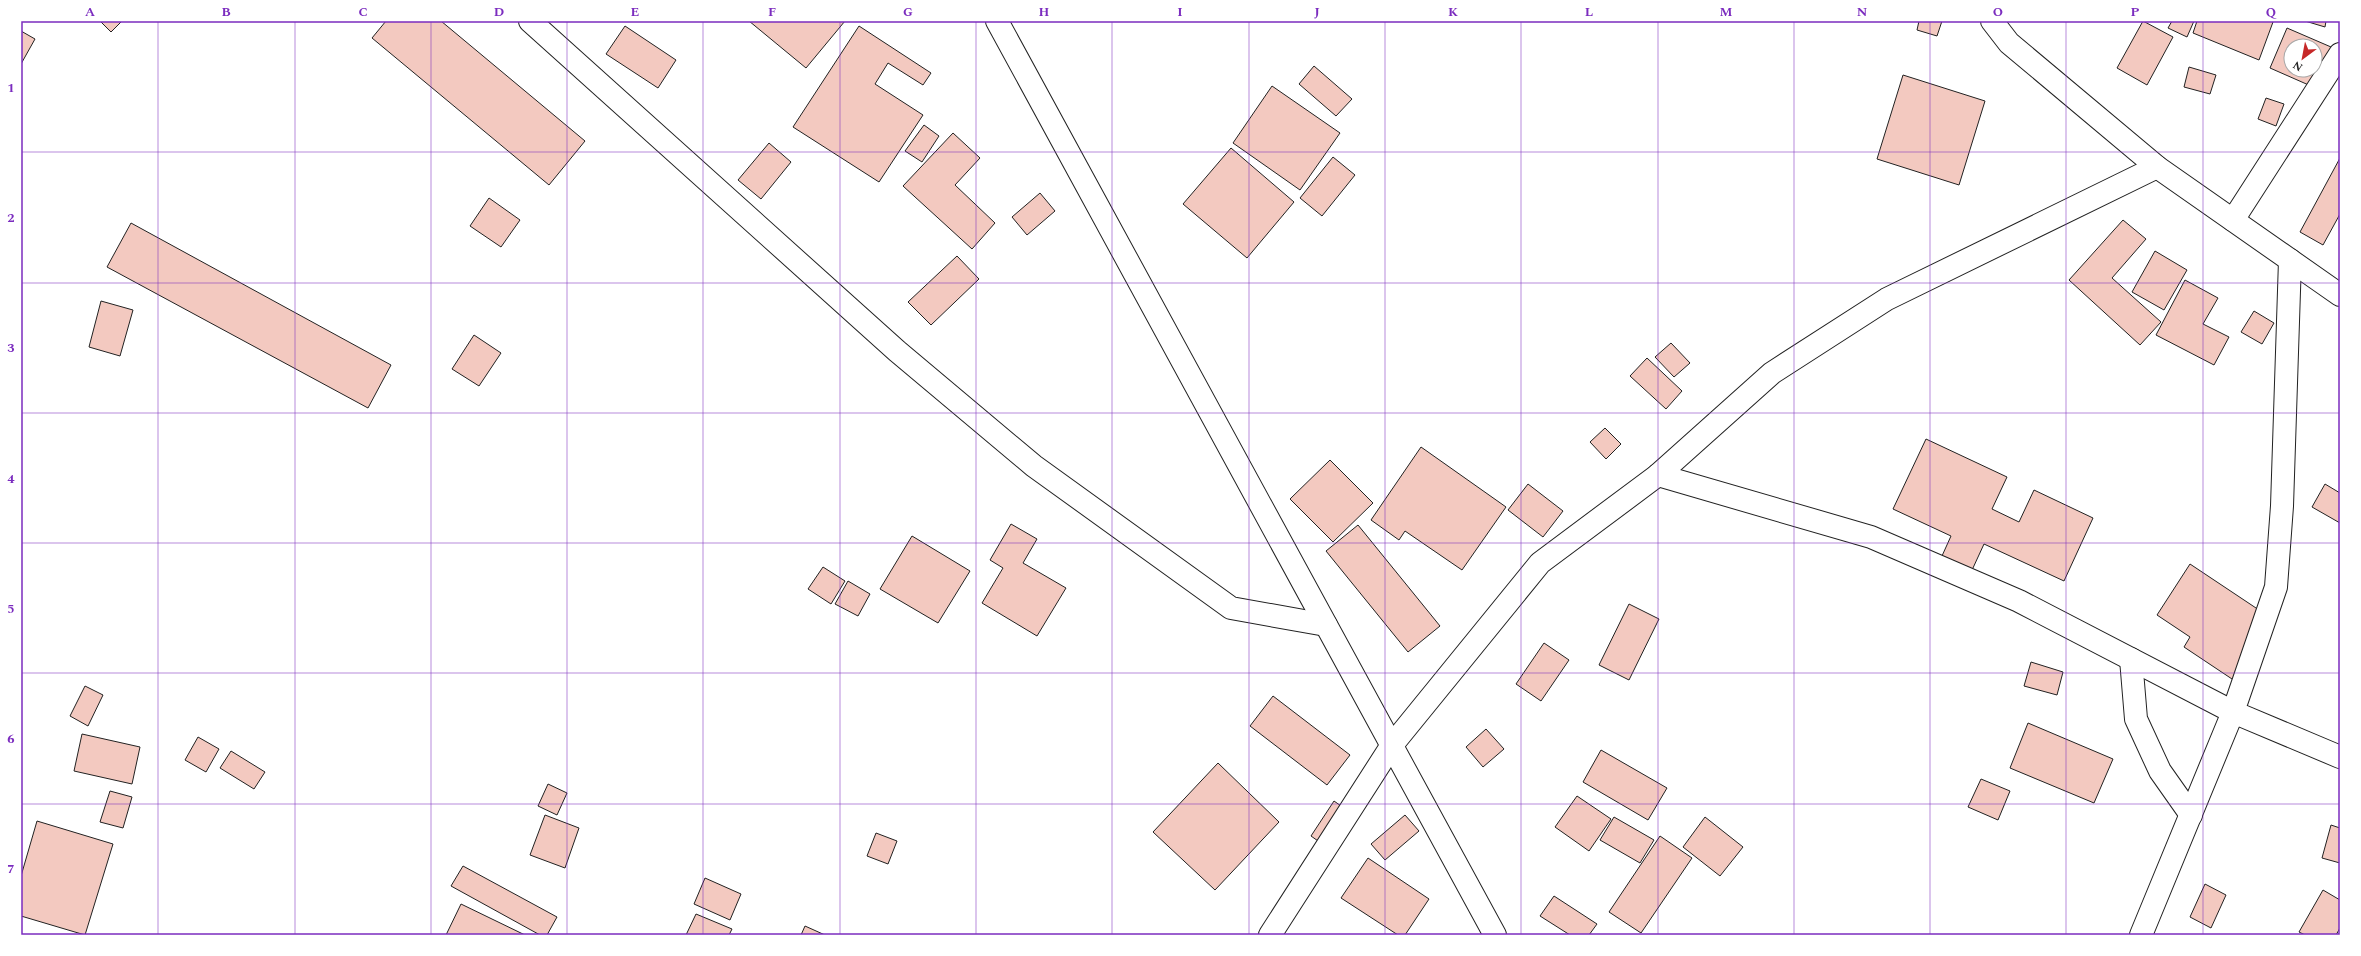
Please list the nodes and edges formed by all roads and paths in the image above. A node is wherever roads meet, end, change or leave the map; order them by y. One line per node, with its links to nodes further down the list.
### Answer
1 (530, 21): 10 (street)
2 (997, 21): 10 (street)
3 (1992, 21): 5 (street)
4 (2340, 54): 6 (street)
5 (2157, 167): 6 (street); 9 (street)
6 (2233, 220): 7 (street)
7 (2290, 260): 8 (street); 12 (street)
8 (2340, 295)
9 (1658, 474): 11 (street); 13 (street)
10 (1326, 625): 13 (street)
11 (2131, 659): 12 (street); 15 (street)
12 (2233, 712): 14 (street); 15 (street)
13 (1392, 745): 16 (street); 17 (street)
14 (2340, 757)
15 (2191, 815): 18 (street)
16 (1270, 935)
17 (1495, 935)
18 (2140, 935)

